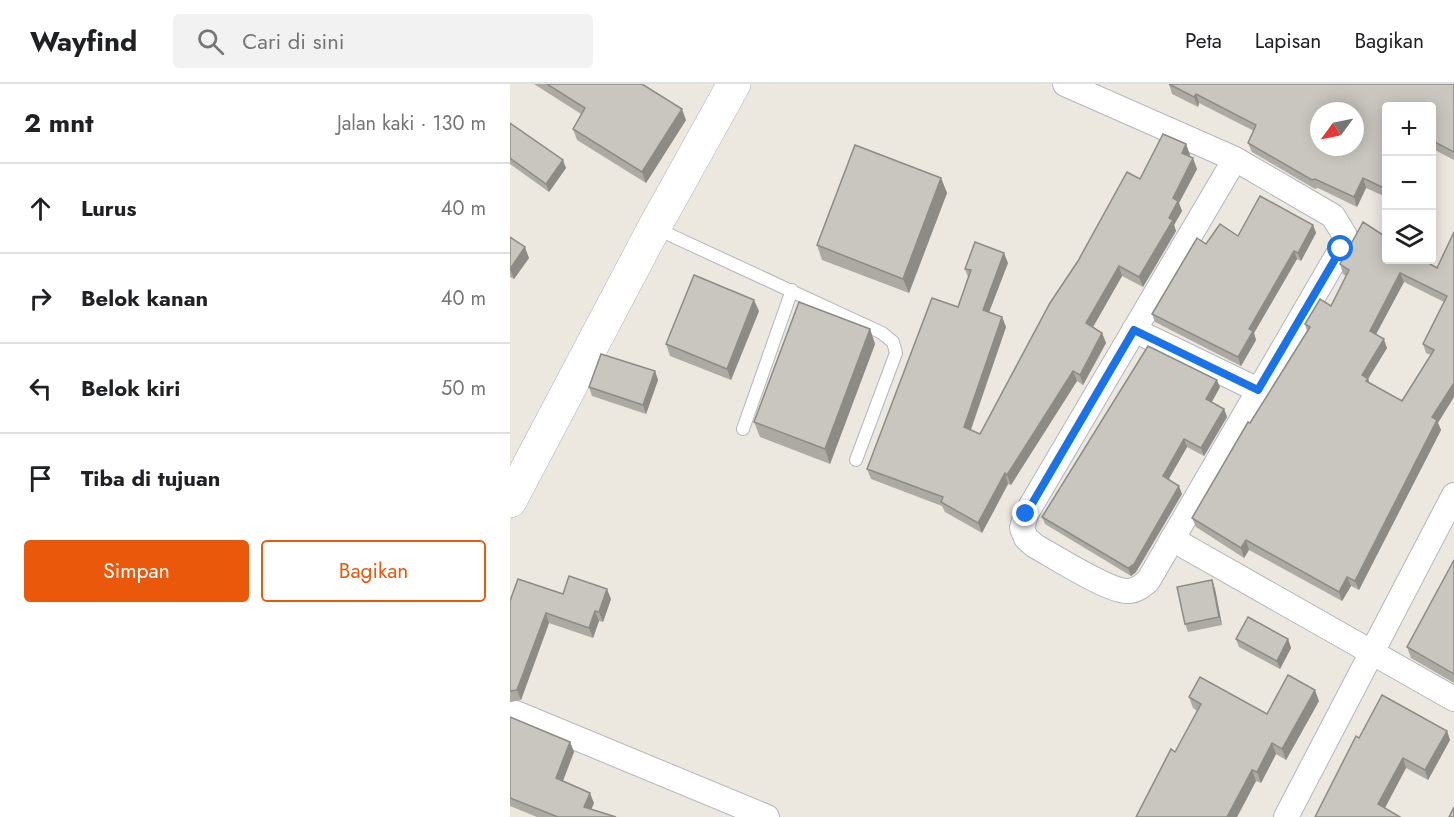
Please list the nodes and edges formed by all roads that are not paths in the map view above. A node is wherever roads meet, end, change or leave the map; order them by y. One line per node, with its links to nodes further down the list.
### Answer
1 (734, 84): 4 (main road)
2 (1065, 84): 3 (street)
3 (1235, 159): 6 (street); 7 (street)
4 (654, 228): 5 (lane); 11 (main road)
5 (792, 290): 8 (lane); 9 (lane)
6 (1134, 330): 7 (street); 12 (street)
7 (1258, 390): 12 (street)
8 (743, 429)
9 (856, 460)
10 (1454, 495): 13 (street)
11 (510, 501)
12 (1172, 539): 13 (street)
13 (1372, 651): 14 (street); 17 (street)
14 (1454, 699)
15 (516, 713): 16 (street)
16 (766, 817)
17 (1286, 817)

